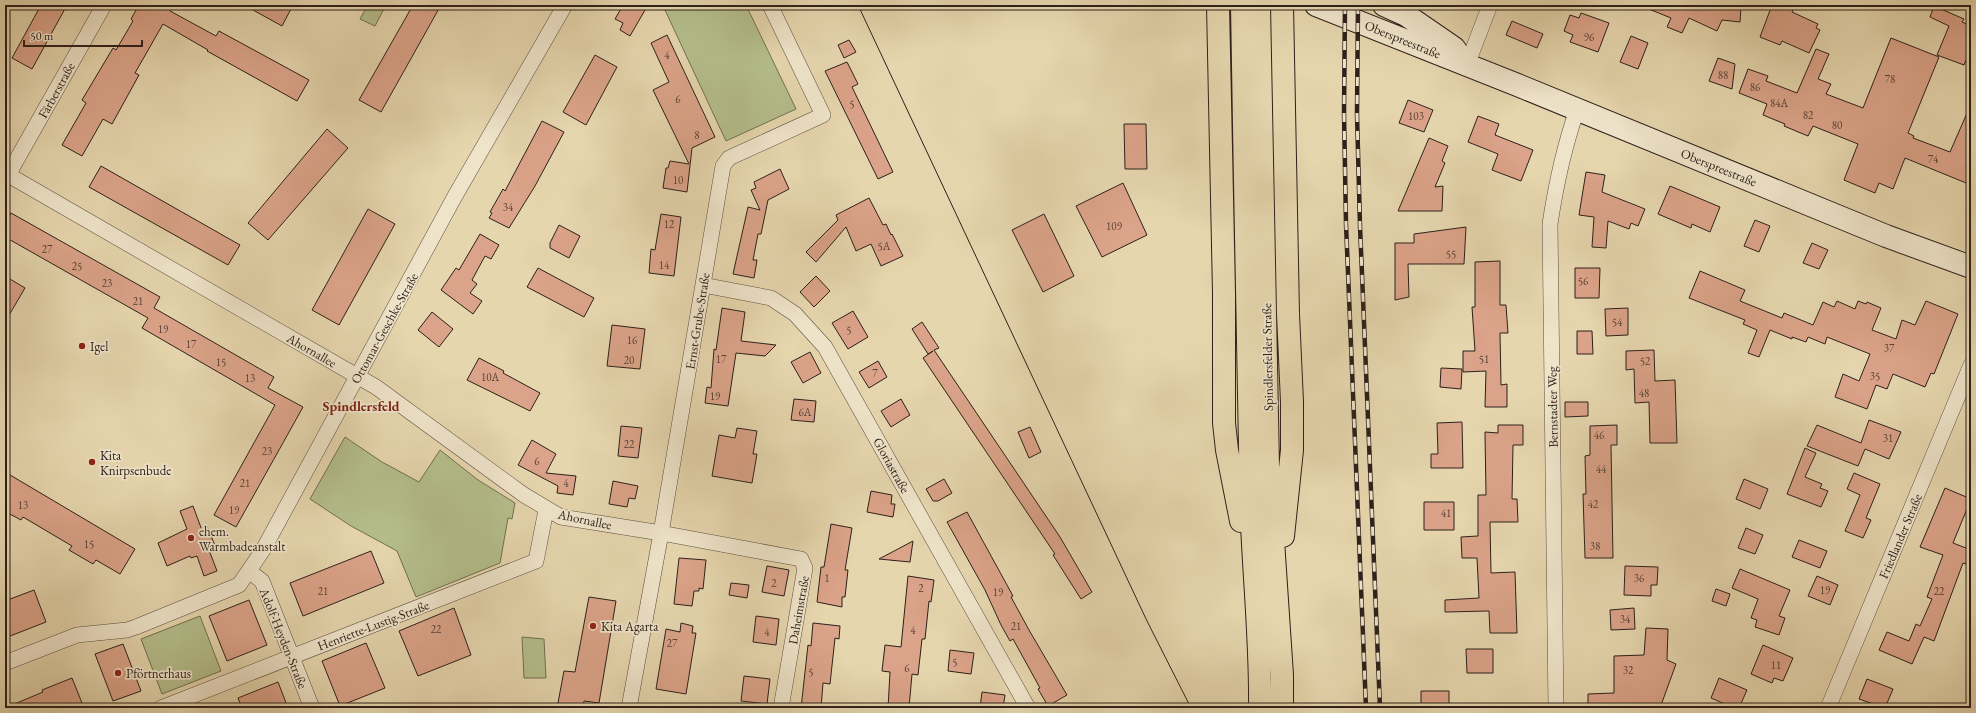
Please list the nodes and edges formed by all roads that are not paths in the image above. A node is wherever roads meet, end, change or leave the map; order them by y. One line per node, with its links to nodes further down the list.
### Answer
1 (104, 5): 14 (street, Färberstraße)
2 (565, 5): 18 (street, Ottomar-Geschke-Straße)
3 (770, 5): 16 (street, Ernst-Grube-Straße)
4 (1218, 5): 22 (highway)
5 (1242, 5): 11 (highway, Spindlersfelder Straße)
6 (1259, 5): 11 (highway, Spindlersfelder Straße)
7 (1282, 5): 23 (highway)
8 (1316, 5): 12 (main road, Oberspreestraße)
9 (1384, 5): 12 (main road, Oberspreestraße)
10 (1490, 5): 12 (street)
11 (1252, 64): 22 (highway, Spindlersfelder Straße); 23 (highway, Spindlersfelder Straße)
12 (1467, 66): 13 (main road, Oberspreestraße)
13 (1577, 110): 15 (main road, Oberspreestraße); 33 (street, Bernstadter Weg)
14 (7, 174): 18 (street, Ahornallee)
15 (1971, 267)
16 (703, 285): 20 (street, Ernst-Grube-Straße); 30 (street, Gloriastraße)
17 (1971, 364): 34 (street, Friedlander Straße)
18 (357, 376): 19 (street, Ahornallee); 21 (street, Ottomar-Geschke-Straße)
19 (546, 510): 20 (street, Ahornallee); 24 (street, Henriette-Lustig-Straße)
20 (661, 533): 28 (street, Ernst-Grube-Straße); 29 (street, Daheimstraße)
21 (250, 572): 24 (street, Adolf-Heyden-Straße); 25 (street, Ottomar-Geschke-Straße)
22 (1255, 578): 31 (highway, Spindlersfelder Straße)
23 (1277, 579): 32 (highway, Spindlersfelder Straße)
24 (292, 657): 26 (street, Henriette-Lustig-Straße); 27 (street, Adolf-Heyden-Straße)
25 (5, 663)
26 (161, 708)
27 (312, 708)
28 (629, 708)
29 (781, 708)
30 (1028, 708)
31 (1260, 708)
32 (1282, 708)
33 (1556, 708)
34 (1828, 708)

